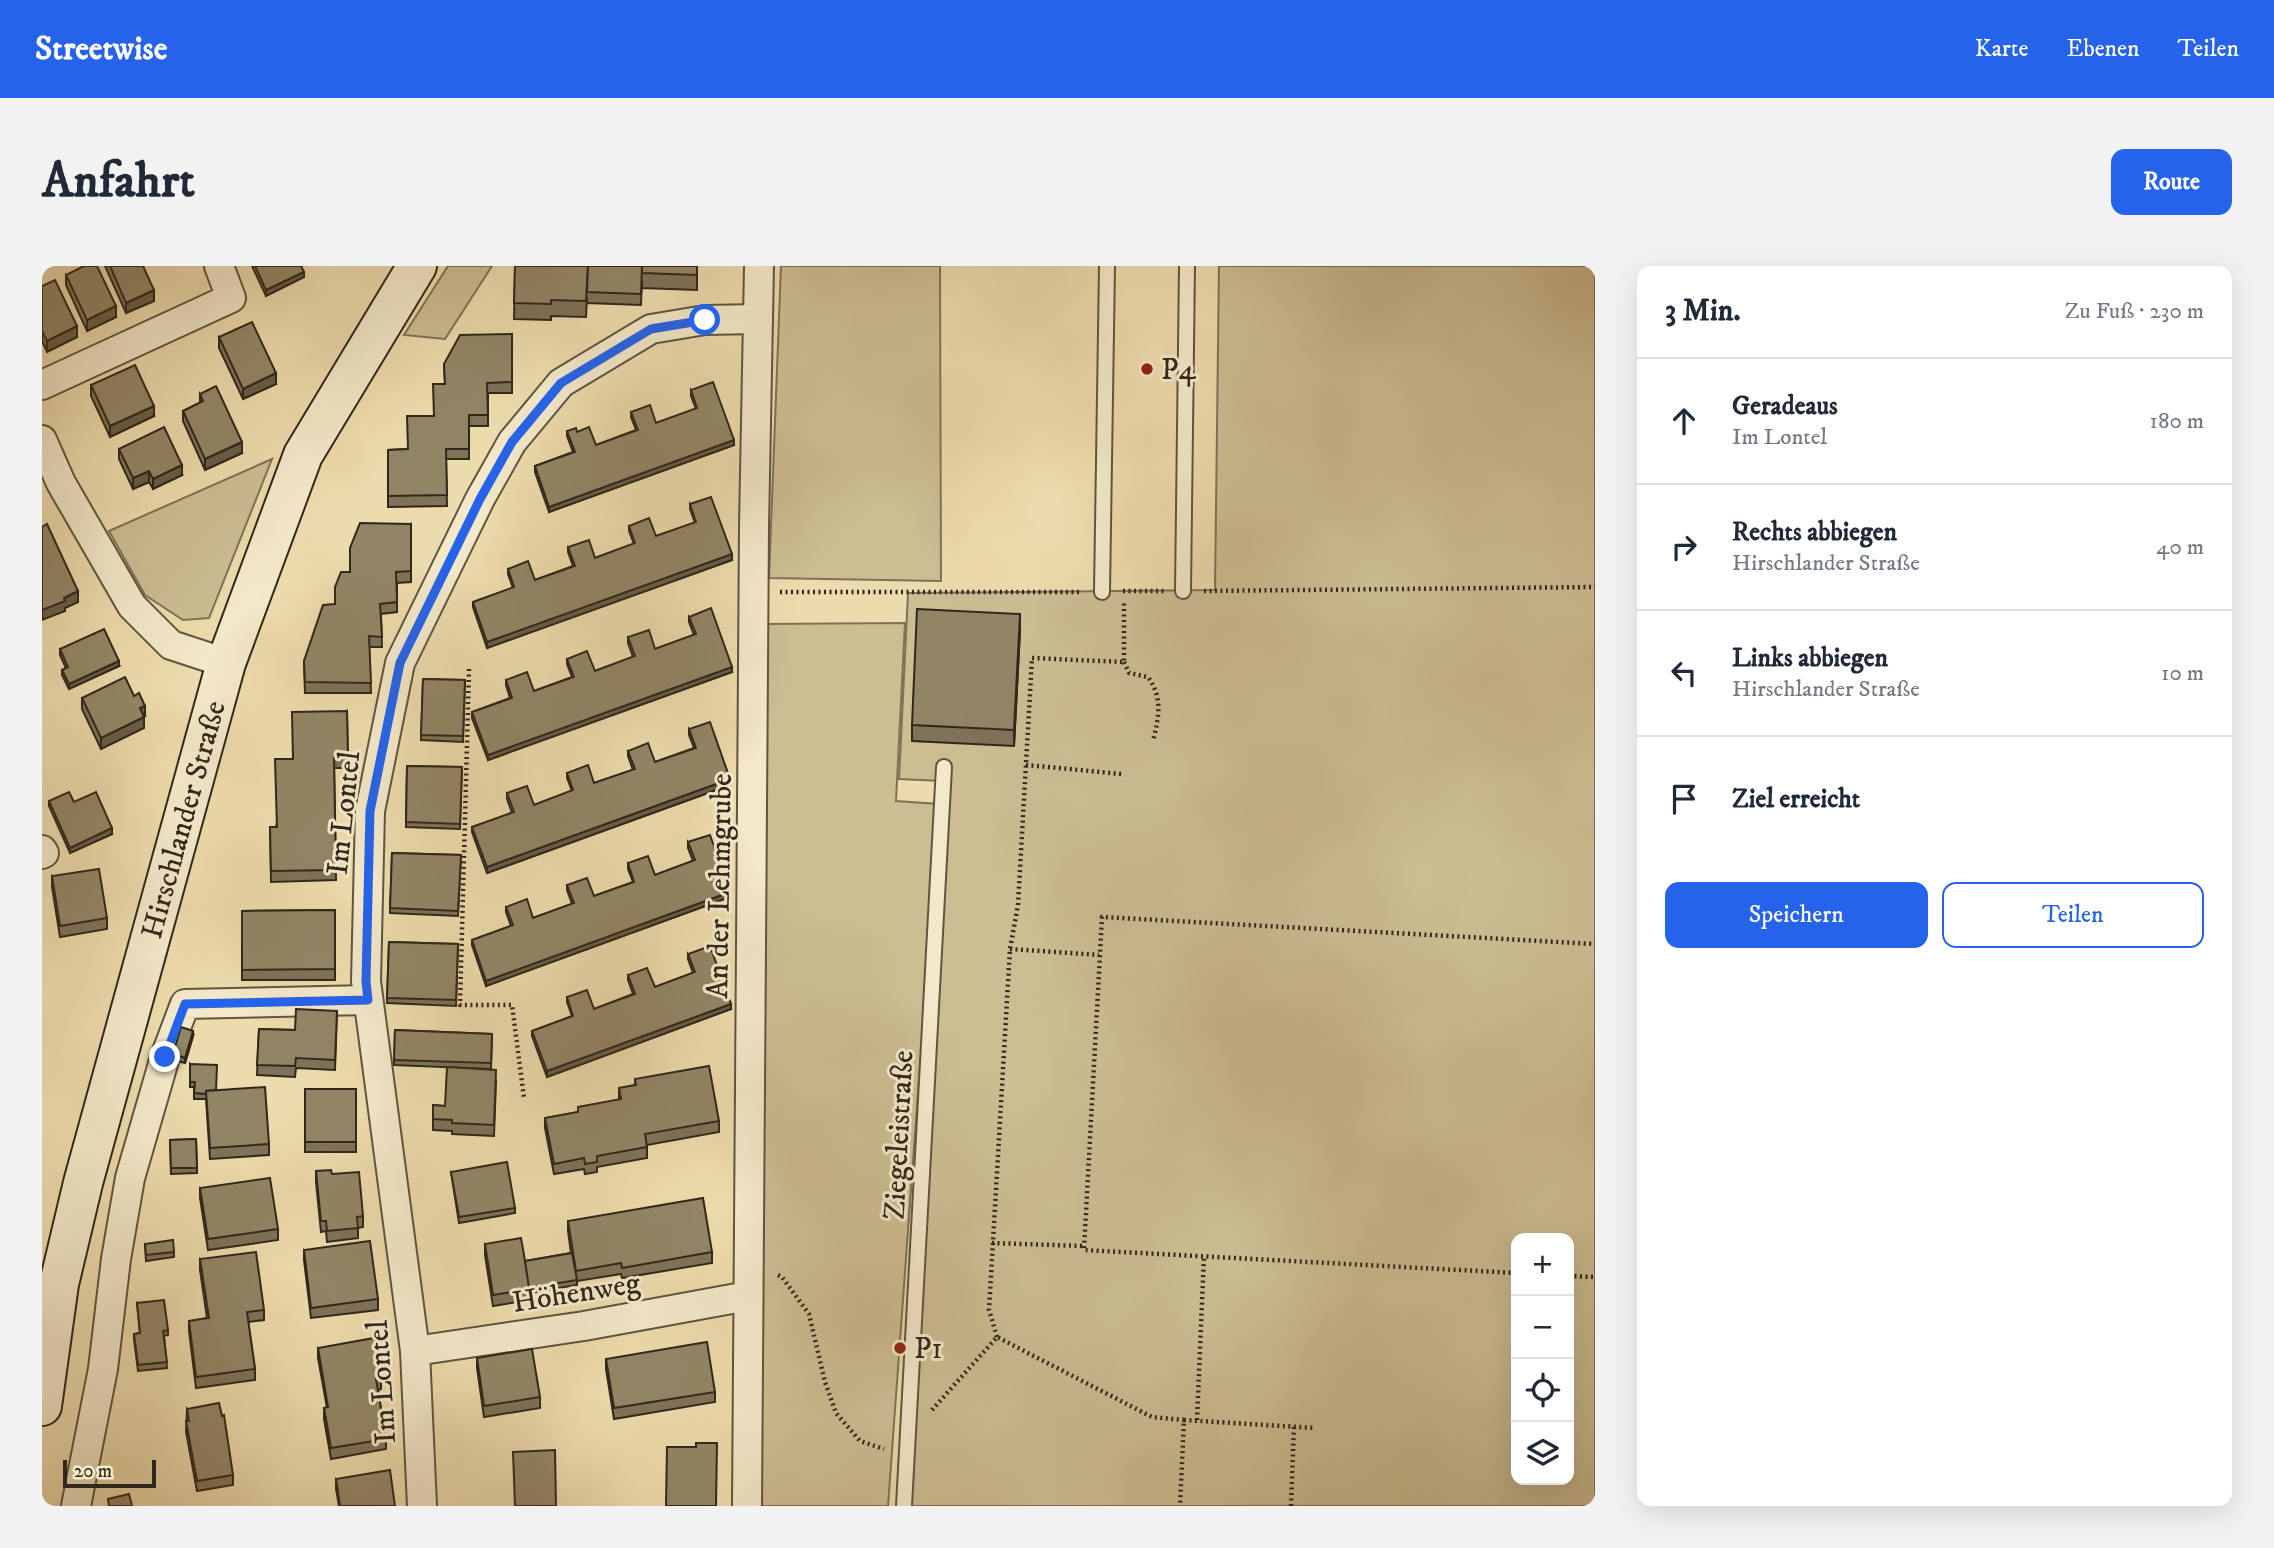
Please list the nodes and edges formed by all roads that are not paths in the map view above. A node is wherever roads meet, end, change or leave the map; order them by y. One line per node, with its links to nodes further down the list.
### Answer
1 (219, 266): 7 (street)
2 (417, 266): 12 (street, Hirschlander Straße)
3 (759, 266): 6 (street, An der Lehmgrube)
4 (1108, 266): 11 (lane)
5 (1187, 266): 10 (lane)
6 (758, 319): 14 (street, Im Lontel); 15 (street, An der Lehmgrube)
7 (42, 386)
8 (42, 440): 9 (street)
9 (52, 488): 12 (street)
10 (1183, 591)
11 (1102, 592)
12 (226, 663): 17 (street, Hirschlander Straße)
13 (944, 767): 21 (lane, Ziegeleistraße)
14 (368, 1000): 16 (street, Im Lontel); 18 (street)
15 (748, 1296): 16 (street, Höhenweg); 20 (street, An der Lehmgrube)
16 (415, 1351): 19 (street, Im Lontel)
17 (42, 1406)
18 (76, 1506)
19 (422, 1506)
20 (747, 1506)
21 (904, 1506)

